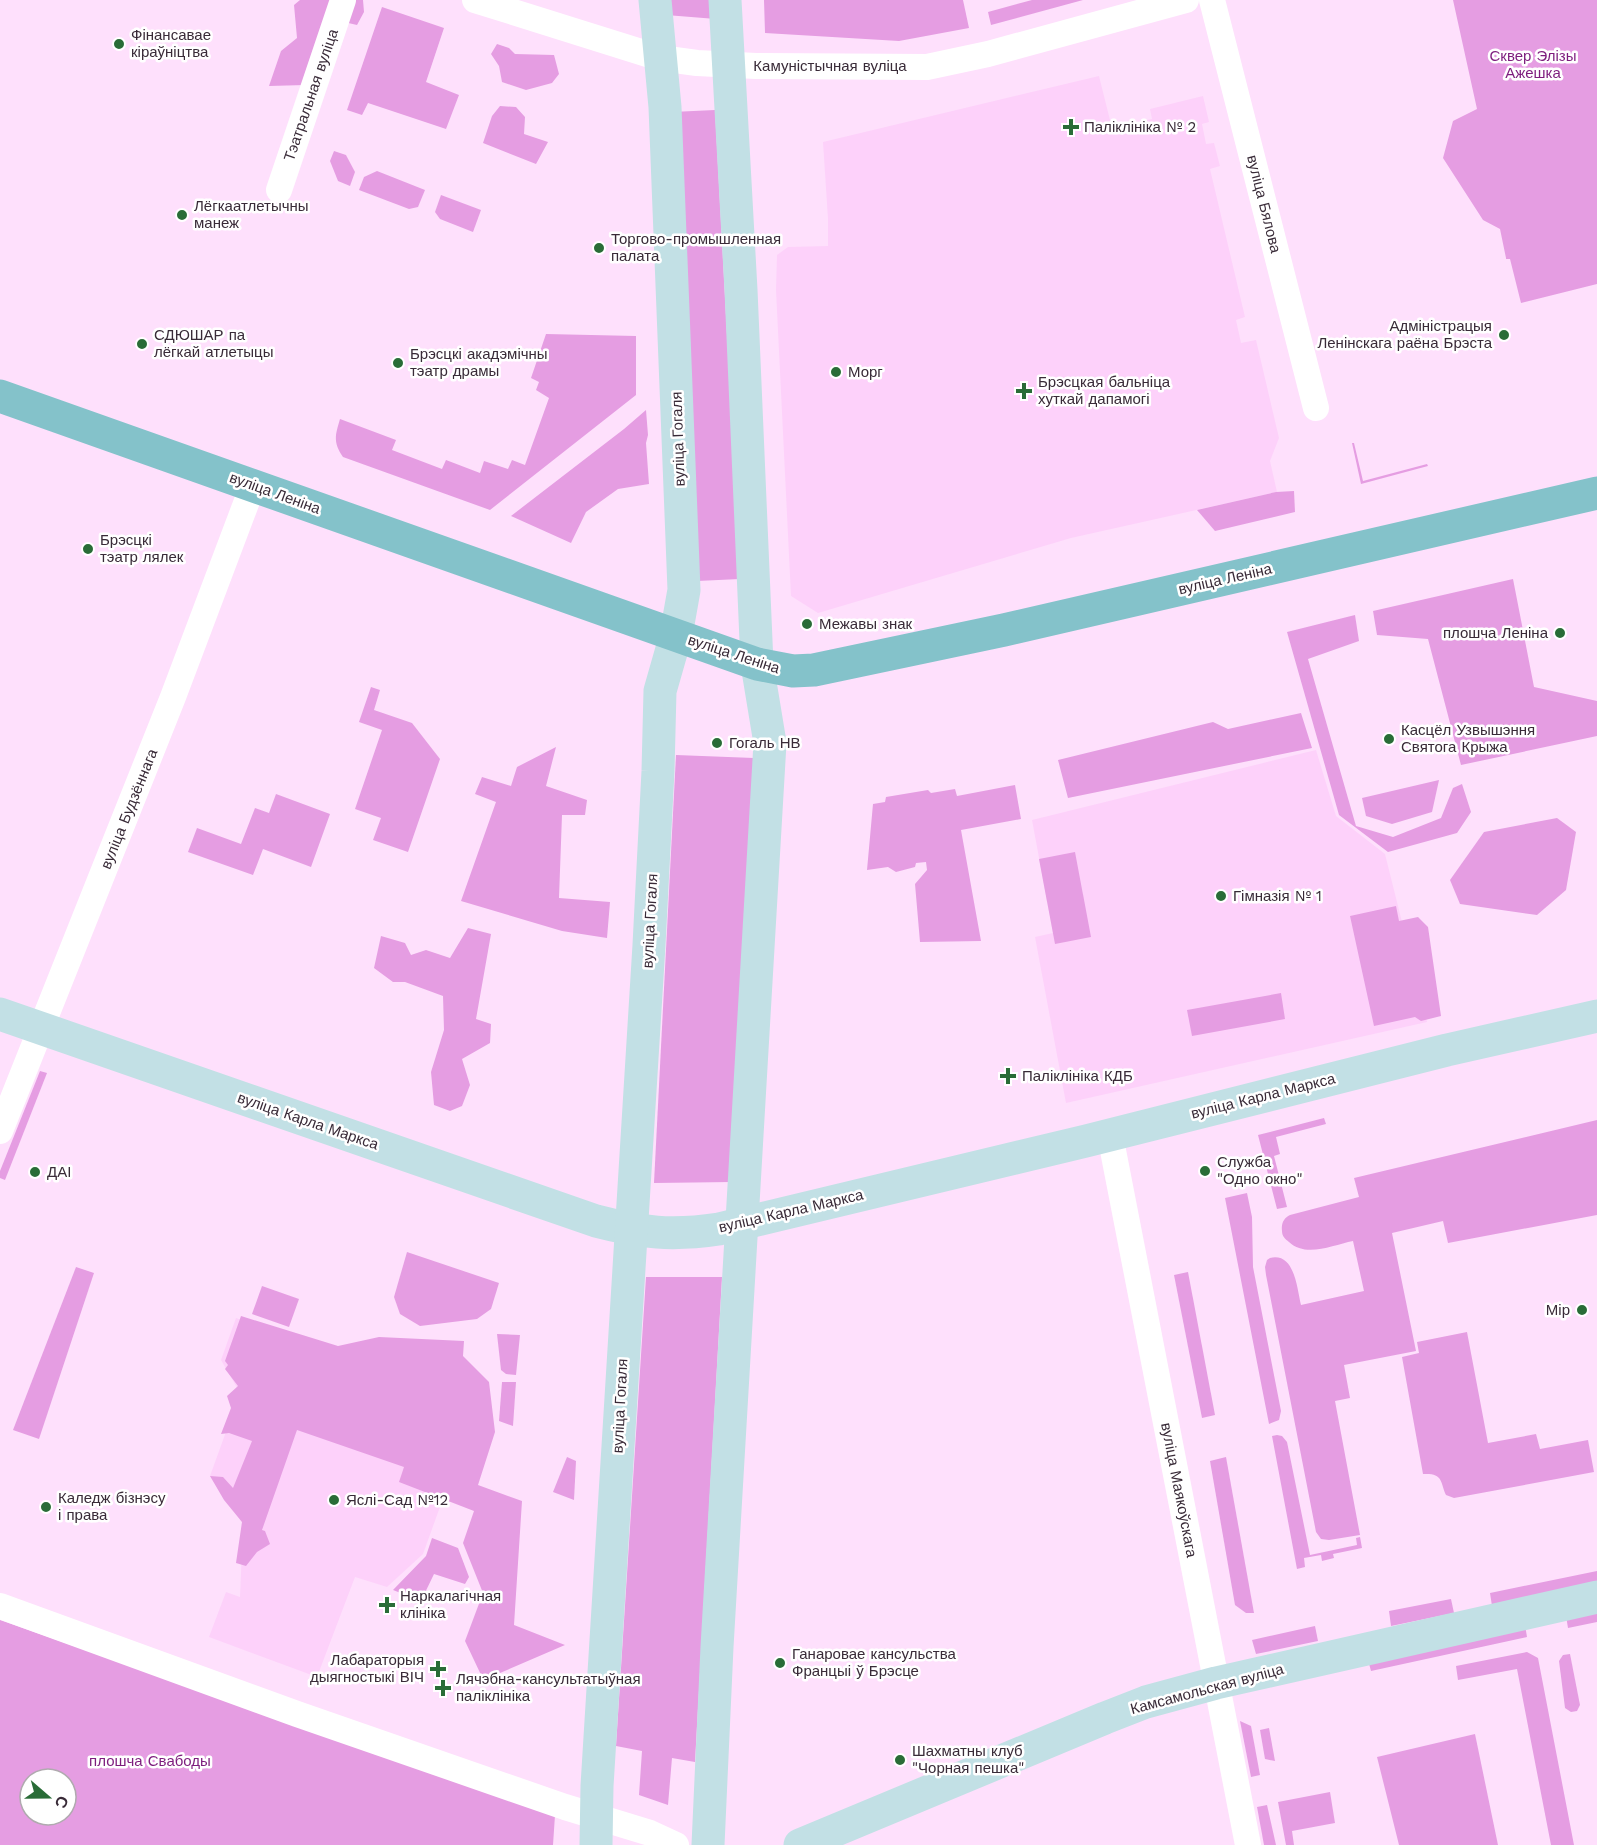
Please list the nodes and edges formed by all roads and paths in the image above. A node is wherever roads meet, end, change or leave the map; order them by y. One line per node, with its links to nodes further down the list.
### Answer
1 (343, 0): 9 (street, Тэатральная вуліца)
2 (476, 0): 7 (street, Камуністычная вуліца)
3 (655, 0): 7 (main road, вуліца Гогаля)
4 (725, 0): 8 (main road)
5 (1186, 0): 8 (street, Камуністычная вуліца)
6 (1212, 0): 11 (street, вуліца Бялова)
7 (660, 58): 8 (street, Камуністычная вуліца); 14 (main road, вуліца Гогаля)
8 (728, 65): 15 (main road)
9 (279, 190)
10 (0, 396): 12 (main road, вуліца Леніна)
11 (1316, 408)
12 (252, 485): 14 (main road, вуліца Леніна); 18 (street, вуліца Будзённага)
13 (1597, 493): 15 (main road, вуліца Леніна)
14 (676, 635): 15 (main road, вуліца Леніна); 22 (main road, вуліца Гогаля)
15 (757, 664): 21 (main road)
16 (0, 1014): 18 (main road, вуліца Карла Маркса)
17 (1597, 1016): 20 (main road, вуліца Карла Маркса)
18 (41, 1028): 19 (street, вуліца Будзённага); 22 (main road, вуліца Карла Маркса)
19 (0, 1131)
20 (1110, 1135): 21 (main road, вуліца Карла Маркса); 25 (street, вуліца Маякоўскага)
21 (742, 1223): 22 (main road, вуліца Карла Маркса); 28 (main road)
22 (631, 1230): 26 (main road, вуліца Гогаля)
23 (1597, 1597): 25 (main road, Камсамольская вуліца)
24 (0, 1606): 26 (street)
25 (1216, 1683): 29 (main road, Камсамольская вуліца); 30 (street, вуліца Маякоўскага)
26 (596, 1831): 27 (street)
27 (675, 1845)
28 (708, 1845)
29 (800, 1845)
30 (1248, 1845)

